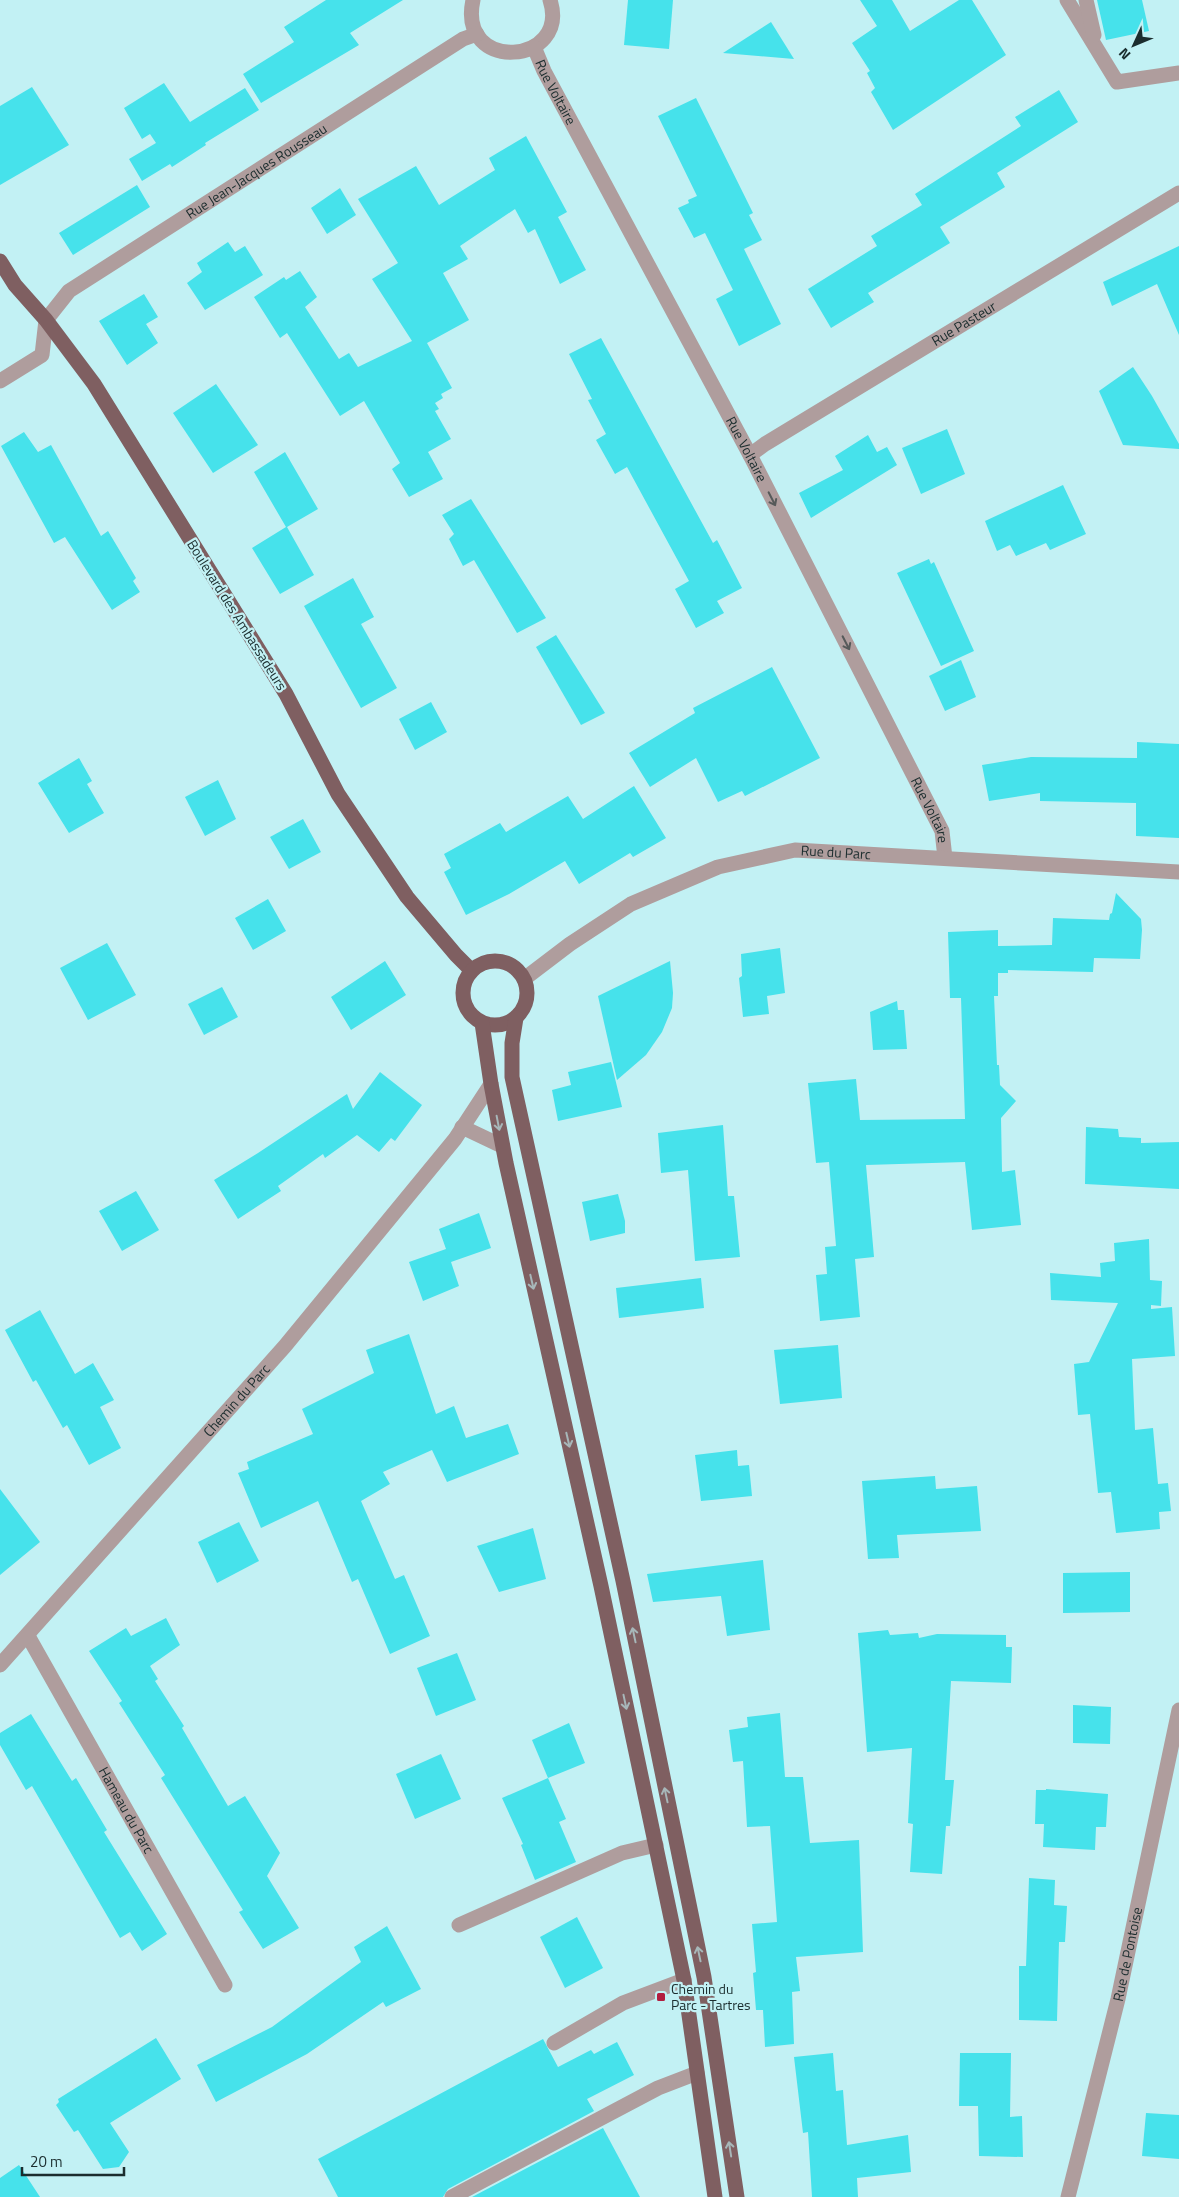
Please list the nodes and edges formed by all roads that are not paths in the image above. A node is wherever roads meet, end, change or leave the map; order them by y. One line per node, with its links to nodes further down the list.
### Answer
1 (473, 0): 5 (street)
2 (550, 0): 6 (street)
3 (1067, 0): 7 (street)
4 (1086, 0): 7 (street)
5 (477, 34): 6 (street); 11 (street, Rue Jean-Jacques Rousseau)
6 (534, 47): 13 (street, Rue Voltaire)
7 (1097, 49): 8 (street)
8 (1179, 73)
9 (1179, 193): 13 (street, Rue Pasteur)
10 (0, 261): 11 (main road, Boulevard des Ambassadeurs)
11 (46, 320): 12 (street); 16 (main road, Boulevard des Ambassadeurs)
12 (0, 381)
13 (750, 455): 14 (street, Rue Voltaire, one-way to 14)
14 (945, 858): 15 (street, Rue du Parc); 17 (street, Rue du Parc)
15 (1179, 872)
16 (471, 970): 17 (main road); 19 (main road)
17 (524, 979): 18 (main road)
18 (516, 1018): 19 (main road); 34 (main road, one-way to 18)
19 (482, 1023): 20 (main road)
20 (490, 1084): 21 (street, Chemin du Parc); 22 (main road, one-way to 22)
21 (462, 1127): 22 (street); 23 (street, Chemin du Parc)
22 (502, 1146): 26 (main road, one-way to 26)
23 (28, 1636): 24 (street, Chemin du Parc); 29 (street, Hameau du Parc)
24 (0, 1665)
25 (1179, 1710): 35 (street, Rue de Pontoise)
26 (656, 1845): 27 (street); 28 (main road)
27 (459, 1925)
28 (684, 1980): 30 (street); 31 (main road)
29 (225, 1984)
30 (554, 2043)
31 (697, 2073): 32 (street); 33 (main road)
32 (452, 2197)
33 (715, 2197)
34 (737, 2197)
35 (1068, 2197)

